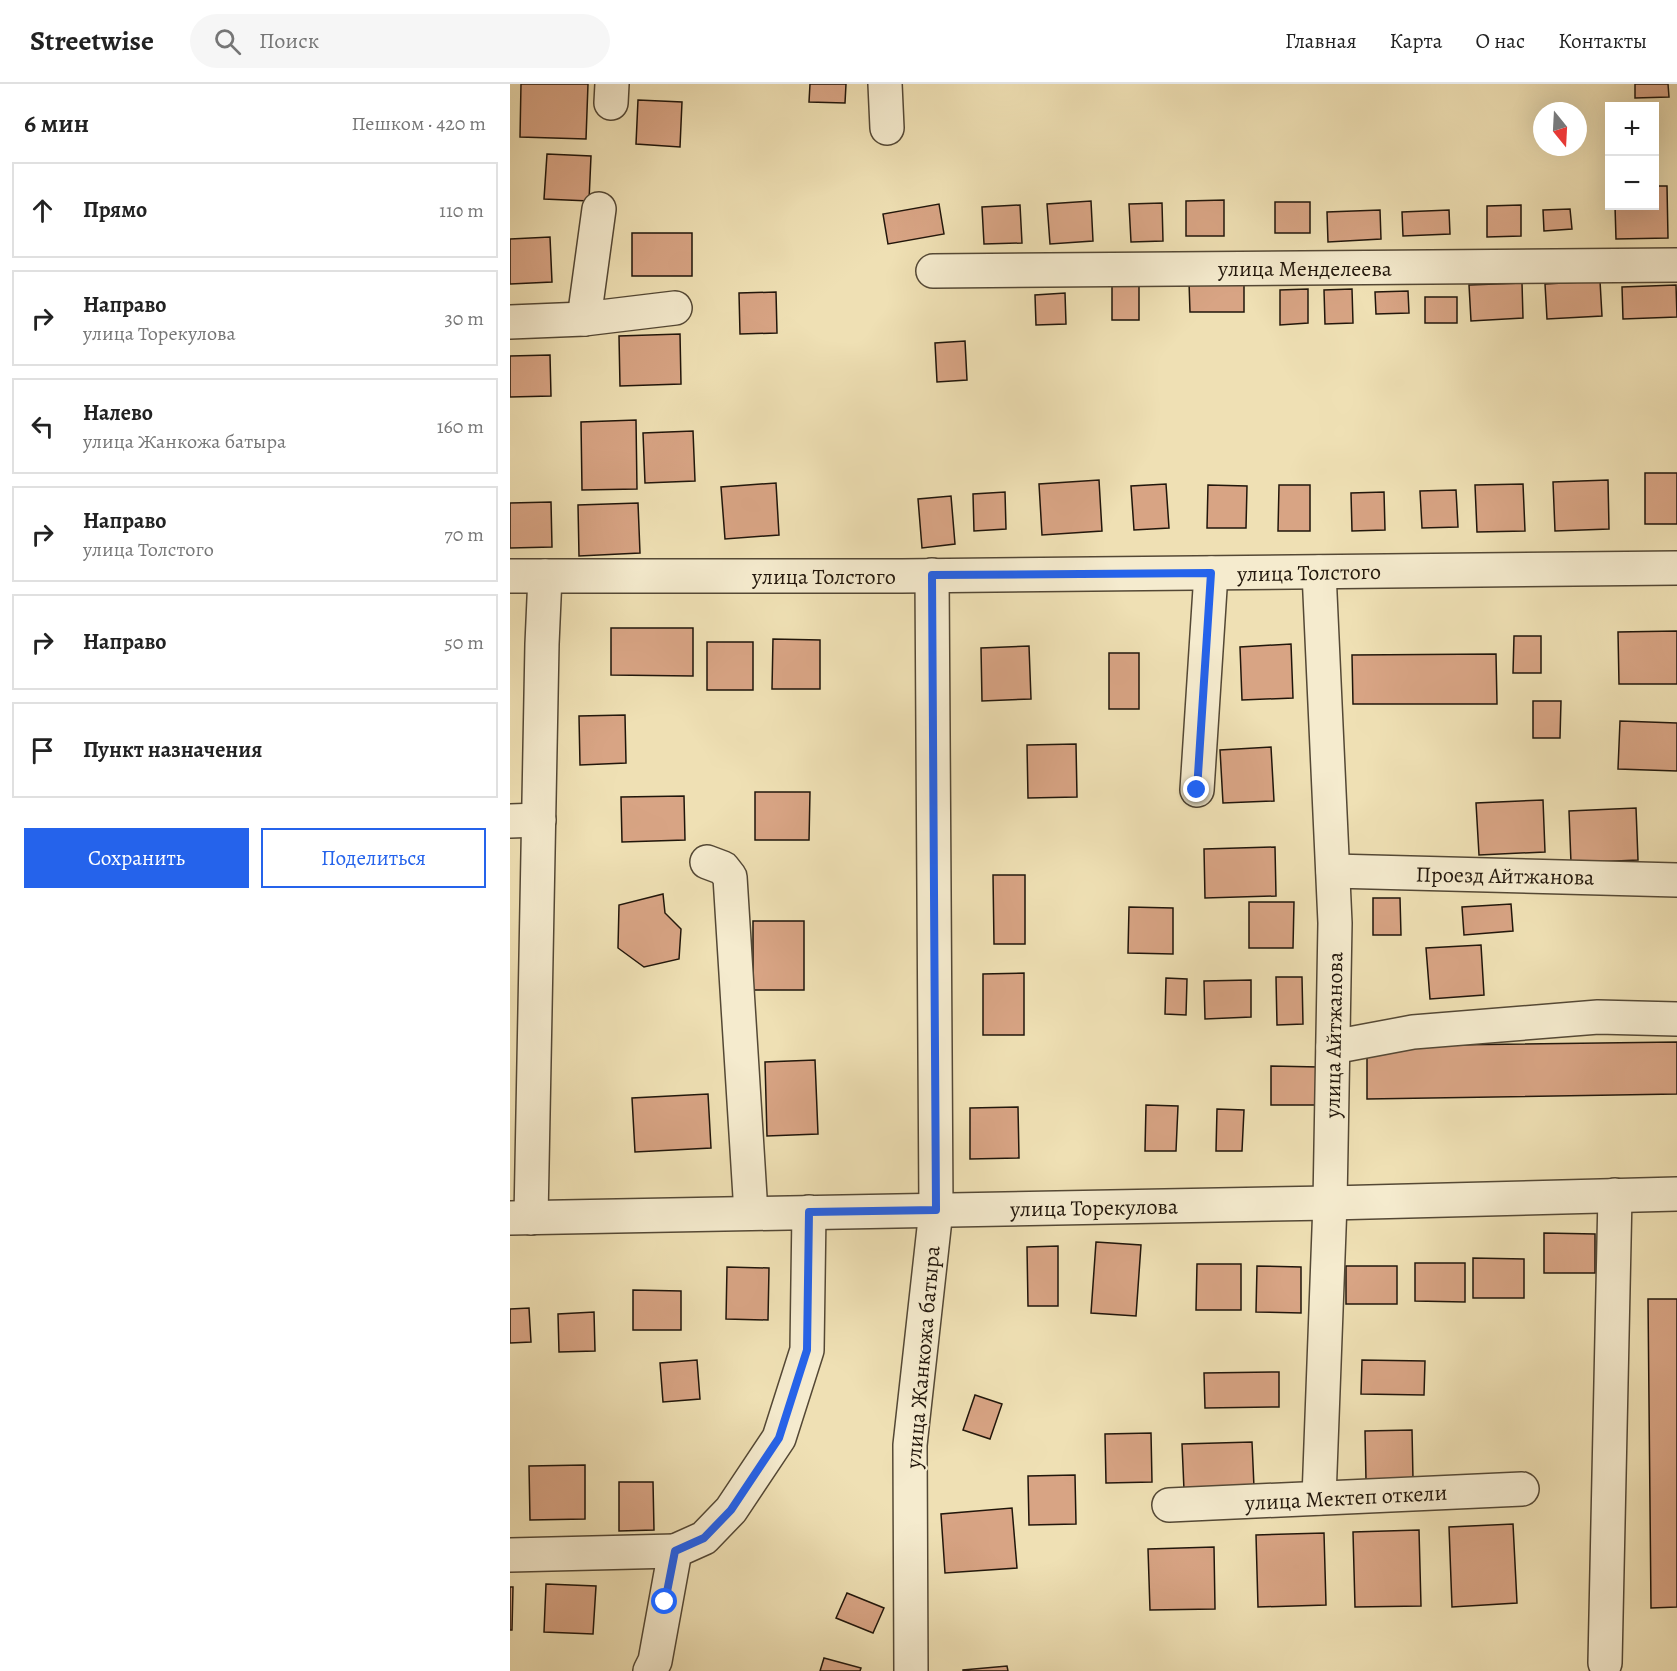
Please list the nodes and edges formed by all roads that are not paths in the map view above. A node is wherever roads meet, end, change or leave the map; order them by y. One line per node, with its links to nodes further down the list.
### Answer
1 (885, 84): 2 (street)
2 (887, 128)
3 (599, 209): 7 (street)
4 (1677, 265): 5 (street, улица Менделеева)
5 (933, 271)
6 (675, 308): 7 (street)
7 (584, 320): 8 (street)
8 (510, 322)
9 (1677, 568): 10 (street, улица Толстого)
10 (1319, 572): 11 (street, улица Толстого); 18 (street, улица Айтжанова)
11 (1211, 573): 12 (street, улица Толстого); 15 (street)
12 (932, 575): 14 (street, улица Толстого); 25 (street, улица Жанкожа батыра)
13 (510, 576): 14 (street, улица Толстого)
14 (544, 576): 16 (street)
15 (1197, 790)
16 (524, 820): 28 (street)
17 (707, 862): 27 (street)
18 (1333, 871): 19 (street, Проезд Айтжанова); 21 (street, улица Айтжанова)
19 (1677, 880)
20 (1677, 1018): 21 (street)
21 (1333, 1047): 24 (street, улица Айтжанова)
22 (1677, 1194): 23 (street, улица Торекулова)
23 (1615, 1195): 24 (street, улица Торекулова); 34 (street)
24 (1330, 1203): 25 (street, улица Торекулова); 30 (street, улица Айтжанова)
25 (936, 1210): 26 (street, улица Торекулова); 36 (street, улица Жанкожа батыра)
26 (809, 1212): 27 (street, улица Торекулова); 32 (street)
27 (752, 1213): 28 (street, улица Торекулова)
28 (521, 1218)
29 (1522, 1488): 30 (street, улица Мектеп откели)
30 (1319, 1498): 31 (street, улица Мектеп откели)
31 (1169, 1505)
32 (675, 1551): 33 (street); 35 (street)
33 (510, 1555)
34 (1605, 1663)
35 (650, 1671)
36 (911, 1671)

